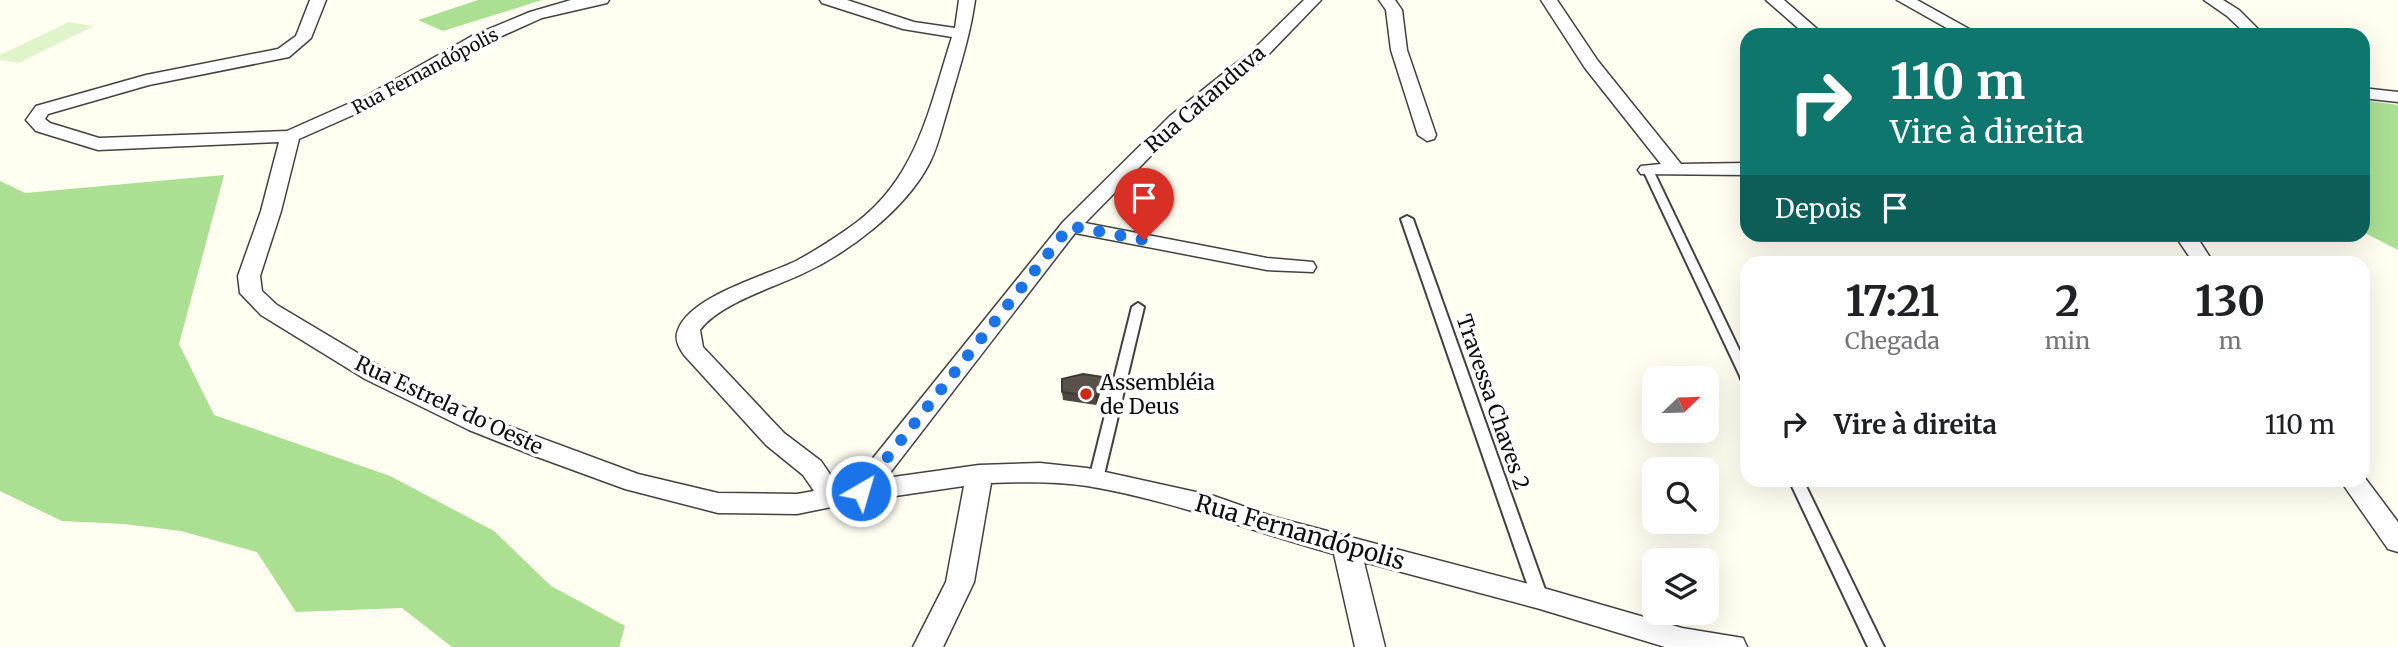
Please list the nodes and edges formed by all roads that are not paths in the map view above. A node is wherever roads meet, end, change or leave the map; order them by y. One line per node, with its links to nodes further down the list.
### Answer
1 (318, 0): 18 (street)
2 (601, 0): 18 (street, Rua Fernandópolis)
3 (828, 0): 14 (street)
4 (967, 0): 14 (street)
5 (1313, 0): 23 (street, Rua Catanduva)
6 (1387, 0): 17 (street)
7 (1549, 0): 21 (street)
8 (1774, 0): 11 (street)
9 (1905, 0): 12 (street)
10 (2212, 0): 13 (street)
11 (1808, 28)
12 (1959, 28)
13 (2249, 28)
14 (962, 33): 32 (street)
15 (2370, 94): 16 (street)
16 (2398, 97)
17 (1427, 135)
18 (290, 136): 32 (street, Rua Estrela do Oeste)
19 (1740, 169): 21 (street)
20 (1648, 170): 21 (street); 26 (lane)
21 (1676, 170)
22 (1406, 219): 35 (lane, Travessa Chaves 2)
23 (1070, 226): 24 (street); 31 (street, Rua Catanduva)
24 (1305, 267)
25 (1138, 307): 28 (lane)
26 (1740, 363)
27 (979, 474): 28 (street, Rua Fernandópolis); 31 (street, Rua Fernandópolis); 36 (street)
28 (1096, 479): 34 (street, Rua Fernandópolis)
29 (1799, 487): 39 (lane)
30 (2358, 487): 33 (street)
31 (861, 491): 32 (street, Rua Estrela do Oeste)
32 (832, 498)
33 (2398, 542)
34 (1346, 546): 35 (street, Rua Fernandópolis); 37 (street)
35 (1540, 598): 38 (street, Rua Fernandópolis)
36 (928, 647)
37 (1370, 647)
38 (1732, 647)
39 (1876, 647)

